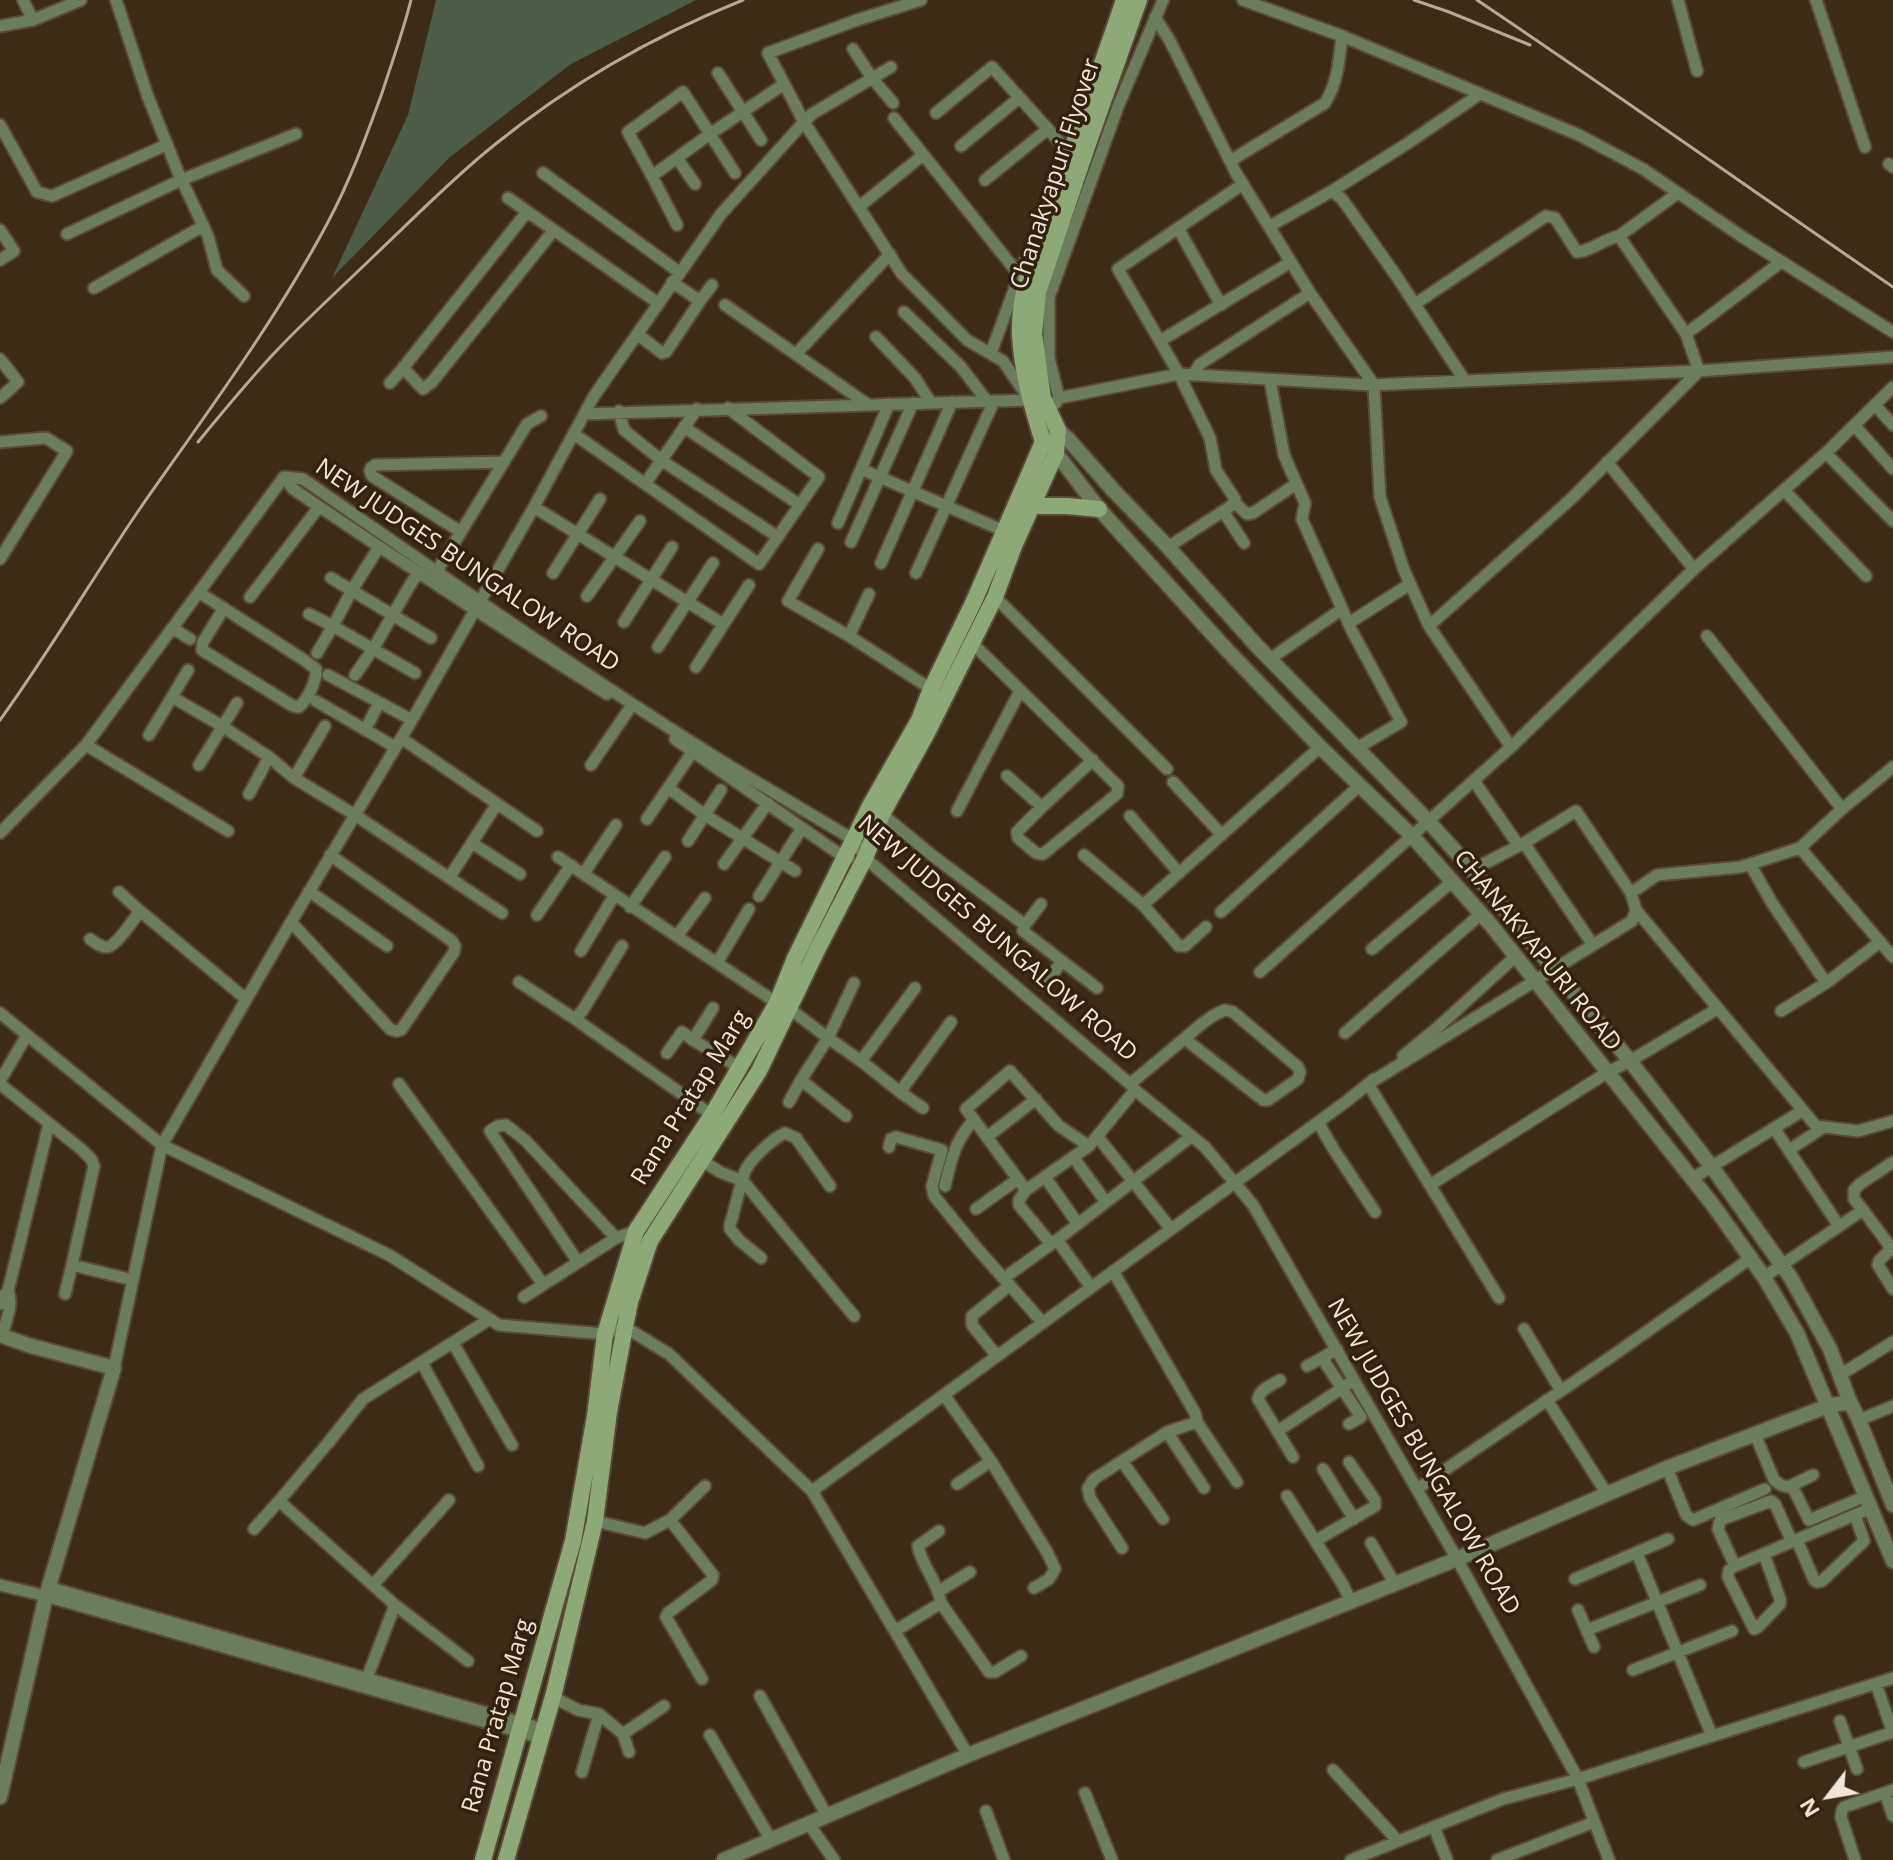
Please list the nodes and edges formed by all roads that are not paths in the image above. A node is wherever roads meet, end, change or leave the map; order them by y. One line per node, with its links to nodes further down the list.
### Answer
1 (23, 0): 12 (street)
2 (81, 0): 12 (street)
3 (116, 0): 33 (street)
4 (921, 0): 20 (street)
5 (1122, 0): 36 (street); 97 (main road, Chanakyapuri Flyover)
6 (1139, 0): 97 (main road, Chanakyapuri Flyover)
7 (1163, 0): 11 (street)
8 (1243, 0): 14 (street)
9 (1678, 0): 17 (street)
10 (1816, 0): 35 (street)
11 (1155, 17): 39 (street); 97 (street)
12 (33, 20): 13 (street)
13 (0, 26)
14 (1342, 36): 21 (street); 39 (street)
15 (853, 49): 19 (street)
16 (891, 67): 19 (street)
17 (1697, 71)
18 (718, 73): 24 (street)
19 (872, 78): 23 (street); 27 (street)
20 (784, 84): 24 (street); 27 (street)
21 (1480, 94): 47 (street); 48 (street)
22 (1019, 98): 25 (street); 29 (street); 34 (street)
23 (893, 103)
24 (743, 112): 31 (street); 32 (street)
25 (936, 113)
26 (894, 118): 37 (street)
27 (804, 122): 50 (street); 65 (street)
28 (0, 125): 33 (street)
29 (1048, 129): 36 (street); 44 (street)
30 (296, 134): 43 (street)
31 (710, 134): 38 (street); 41 (street); 42 (street)
32 (761, 140)
33 (166, 145): 43 (street)
34 (961, 146)
35 (1865, 147)
36 (1065, 148): 64 (street)
37 (923, 155): 50 (street); 64 (street)
38 (677, 158): 42 (street); 45 (street)
39 (1230, 161): 46 (street)
40 (543, 173): 65 (street)
41 (735, 173)
42 (652, 176): 52 (street)
43 (181, 180): 53 (street); 58 (street)
44 (985, 180)
45 (695, 184)
46 (1243, 184): 54 (street); 55 (street)
47 (1332, 191): 54 (street); 72 (street)
48 (1678, 193): 59 (street); 63 (street)
49 (508, 198): 51 (street)
50 (860, 206): 60 (street)
51 (527, 212): 57 (street); 85 (street)
52 (677, 225)
53 (203, 226): 67 (street); 69 (street)
54 (1270, 226): 62 (street)
55 (1178, 228): 74 (street); 80 (street)
56 (0, 230): 61 (street)
57 (554, 230): 71 (street); 85 (street)
58 (67, 234)
59 (1619, 236): 72 (street); 78 (street)
60 (890, 254): 81 (street); 82 (street)
61 (0, 260)
62 (1291, 262): 68 (street); 74 (street)
63 (1781, 262): 76 (street); 78 (street)
64 (1020, 276): 81 (street)
65 (676, 277): 70 (street); 71 (street)
66 (712, 285): 70 (street)
67 (94, 288)
68 (1310, 293): 88 (street); 92 (street)
69 (244, 296)
70 (700, 301): 77 (street)
71 (658, 303): 77 (street)
72 (1415, 304): 90 (street)
73 (725, 305): 82 (street)
74 (1221, 305): 80 (street)
75 (904, 312): 95 (street)
76 (1893, 332)
77 (637, 334): 106 (street)
78 (1686, 334): 86 (street)
79 (876, 337): 99 (street)
80 (1160, 341): 87 (street)
81 (991, 353): 97 (street)
82 (796, 354): 101 (street)
83 (1893, 357): 86 (street)
84 (0, 359): 94 (street)
85 (403, 368): 91 (street)
86 (1699, 371): 90 (street); 119 (street)
87 (1179, 374): 88 (street); 97 (street); 129 (street)
88 (1193, 375): 89 (street)
89 (1270, 380): 92 (street); 125 (street)
90 (1465, 381): 92 (street)
91 (390, 383)
92 (1374, 385): 162 (street)
93 (1893, 387): 102 (street)
94 (0, 398)
95 (991, 401): 96 (street); 97 (street); 131 (street)
96 (952, 402): 99 (street); 127 (street)
97 (1045, 402): 111 (main road); 113 (main road)
98 (913, 403): 99 (street); 100 (street); 123 (street)
99 (931, 403)
100 (889, 404): 101 (street); 120 (street)
101 (867, 405): 103 (street)
102 (1875, 405): 108 (street); 109 (street)
103 (728, 408): 104 (street); 130 (street)
104 (697, 409): 105 (street); 110 (street)
105 (619, 411): 106 (street); 117 (street)
106 (584, 414): 112 (street)
107 (541, 416): 118 (street)
108 (1854, 425): 116 (street); 121 (street)
109 (1893, 425)
110 (684, 427): 117 (street); 130 (street)
111 (1058, 430): 113 (street); 115 (main road, Rana Pratap Marg); 148 (street)
112 (574, 434): 124 (street); 134 (street)
113 (1040, 434): 115 (street, CHANAKYAPURI ROAD); 140 (main road, Rana Pratap Marg)
114 (0, 442): 151 (street)
115 (1056, 453): 132 (main road, Rana Pratap Marg); 135 (street, CHANAKYAPURI ROAD)
116 (1826, 453): 126 (street); 138 (street)
117 (661, 460): 124 (street); 143 (street)
118 (504, 462): 141 (street); 141 (street)
119 (1607, 462): 154 (street); 180 (street)
120 (861, 469): 123 (street); 139 (street)
121 (1893, 469)
122 (284, 477): 133 (street); 155 (street, NEW JUDGES BUNGALOW ROAD); 165 (street, NEW JUDGES BUNGALOW ROAD)
123 (880, 477): 127 (street); 144 (street)
124 (645, 484): 143 (street)
125 (1296, 484): 129 (street); 173 (street)
126 (1784, 490): 154 (street); 159 (street)
127 (913, 491): 131 (street); 153 (street)
128 (600, 499): 142 (street)
129 (1234, 502): 136 (street)
130 (800, 505): 143 (street)
131 (948, 506): 140 (street); 158 (street)
132 (1033, 506): 135 (main road); 169 (main road, Rana Pratap Marg)
133 (319, 507): 146 (street); 168 (street)
134 (534, 507): 142 (street); 171 (street)
135 (1099, 509): 204 (street, CHANAKYAPURI ROAD)
136 (1223, 511): 145 (street); 148 (street)
137 (640, 521): 150 (street)
138 (1893, 521)
139 (838, 523)
140 (1004, 531): 196 (main road, Rana Pratap Marg)
141 (461, 532): 155 (street)
142 (578, 534): 150 (street); 157 (street)
143 (778, 537)
144 (851, 542)
145 (1244, 543)
146 (379, 547): 156 (street); 164 (street)
147 (672, 547): 161 (street)
148 (1168, 547): 190 (street)
149 (818, 549): 182 (street)
150 (615, 557): 161 (street); 167 (street)
151 (0, 559)
152 (713, 563): 170 (street)
153 (881, 563)
154 (1694, 569): 213 (street)
155 (437, 571): 171 (street, NEW JUDGES BUNGALOW ROAD)
156 (420, 573): 171 (street); 175 (street)
157 (553, 573)
158 (916, 573)
159 (1866, 576)
160 (331, 578): 164 (street)
161 (651, 579): 170 (street); 176 (street)
162 (1410, 584): 177 (street); 180 (street)
163 (749, 585): 178 (street)
164 (352, 590): 175 (street); 179 (street)
165 (200, 593): 172 (street); 181 (street, NEW JUDGES BUNGALOW ROAD)
166 (869, 594): 182 (street)
167 (587, 596)
168 (250, 597)
169 (995, 597): 186 (main road, Rana Pratap Marg); 221 (street)
170 (688, 602): 178 (street); 187 (street)
171 (477, 606): 203 (street); 205 (street); 249 (street, NEW JUDGES BUNGALOW ROAD)
172 (224, 608): 172 (street)
173 (1342, 609): 177 (street); 190 (street)
174 (309, 614): 179 (street)
175 (392, 616): 184 (street); 188 (street)
176 (624, 622)
177 (1349, 623): 214 (street)
178 (723, 624): 191 (street)
179 (333, 626): 188 (street); 189 (street)
180 (1429, 626): 213 (street)
181 (172, 628): 185 (street); 211 (street, NEW JUDGES BUNGALOW ROAD)
182 (849, 636): 196 (street)
183 (1707, 636): 233 (street)
184 (431, 638)
185 (190, 639)
186 (972, 643): 197 (street); 235 (main road, Rana Pratap Marg)
187 (658, 647)
188 (373, 649): 193 (street); 195 (street)
189 (317, 653)
190 (1270, 659): 198 (street)
191 (696, 667)
192 (188, 670): 199 (street)
193 (415, 673)
194 (328, 675): 202 (street)
195 (355, 675)
196 (931, 689): 249 (main road, Rana Pratap Marg)
197 (1020, 691): 217 (street); 234 (street)
198 (1301, 691): 204 (street); 214 (street)
199 (172, 697): 206 (street); 209 (street)
200 (316, 701): 208 (street)
201 (237, 703): 206 (street)
202 (379, 703): 205 (street); 208 (street)
203 (630, 708): 215 (street); 219 (street)
204 (1284, 709): 212 (street, CHANAKYAPURI ROAD)
205 (412, 720): 210 (street)
206 (222, 726): 216 (street); 218 (street)
207 (325, 726): 223 (street)
208 (365, 730): 210 (street)
209 (149, 735)
210 (398, 743): 231 (street); 236 (street)
211 (86, 745): 243 (street); 245 (street, NEW JUDGES BUNGALOW ROAD)
212 (1320, 747): 226 (street, CHANAKYAPURI ROAD); 246 (street)
213 (1511, 747): 224 (street)
214 (1357, 748): 240 (street)
215 (693, 751): 227 (street); 230 (street)
216 (269, 757): 223 (street); 229 (street)
217 (1093, 760): 232 (street); 232 (street)
218 (199, 765)
219 (591, 765)
220 (1893, 767): 233 (street)
221 (1167, 769)
222 (1007, 776): 232 (street)
223 (294, 778): 236 (street)
224 (1474, 781): 240 (street); 252 (street)
225 (1173, 782): 246 (street)
226 (1360, 785): 247 (street, CHANAKYAPURI ROAD); 283 (street)
227 (668, 788): 237 (street); 239 (street)
228 (721, 790): 237 (street)
229 (249, 794)
230 (768, 803): 242 (street); 248 (street)
231 (497, 804): 244 (street); 251 (street)
232 (1042, 807)
233 (1842, 809): 253 (street)
234 (957, 811)
235 (882, 814): 259 (main road, Rana Pratap Marg); 288 (street)
236 (355, 815): 254 (street); 269 (street)
237 (705, 815): 248 (street); 250 (street)
238 (1130, 816): 267 (street)
239 (647, 819)
240 (1429, 822): 247 (street); 264 (street)
241 (616, 825): 266 (street)
242 (802, 828): 258 (street); 260 (street)
243 (228, 831)
244 (537, 831)
245 (0, 833)
246 (1222, 835): 267 (street)
247 (1413, 837): 270 (street, CHANAKYAPURI ROAD); 303 (street)
248 (743, 838): 260 (street); 261 (street)
249 (854, 840): 258 (main road, Rana Pratap Marg); 259 (street, NEW JUDGES BUNGALOW ROAD)
250 (688, 841)
251 (472, 843): 268 (street); 269 (street)
252 (1521, 844): 264 (street); 273 (street); 293 (street)
253 (1800, 848): 262 (street); 292 (street)
254 (330, 855): 271 (street); 287 (street)
255 (1084, 855): 278 (street)
256 (558, 857): 263 (street)
257 (665, 857): 279 (street)
258 (845, 858): 259 (street); 312 (main road, Rana Pratap Marg)
259 (865, 858): 312 (main road, Rana Pratap Marg); 333 (street, NEW JUDGES BUNGALOW ROAD)
260 (780, 862): 265 (street); 275 (street)
261 (724, 864)
262 (1750, 864): 273 (street); 307 (street)
263 (571, 865): 266 (street); 286 (street)
264 (1472, 870): 302 (street)
265 (795, 871)
266 (584, 873): 274 (street)
267 (1179, 873): 278 (street)
268 (520, 874)
269 (449, 878): 284 (street)
270 (1453, 881): 285 (street, CHANAKYAPURI ROAD); 296 (street)
271 (309, 891): 287 (street); 294 (street)
272 (119, 892): 282 (street)
273 (1631, 893): 281 (street)
274 (614, 896): 279 (street); 297 (street)
275 (759, 896)
276 (705, 898): 290 (street)
277 (1041, 904): 288 (street)
278 (1143, 905): 289 (street)
279 (630, 907): 290 (street)
280 (749, 909): 301 (street)
281 (1636, 910): 293 (street); 314 (street)
282 (140, 911): 291 (street); 311 (street)
283 (1221, 912)
284 (502, 913)
285 (1482, 913): 298 (street, CHANAKYAPURI ROAD); 319 (street)
286 (537, 915)
287 (291, 922): 311 (street)
288 (1025, 925): 300 (street)
289 (1206, 927)
290 (677, 936): 301 (street)
291 (90, 939)
292 (1880, 942): 299 (street); 307 (street)
293 (1593, 945): 302 (street)
294 (387, 946)
295 (622, 946): 317 (street)
296 (1372, 949)
297 (581, 951)
298 (1516, 956): 304 (street, CHANAKYAPURI ROAD); 332 (street)
299 (1893, 957)
300 (1062, 961): 308 (street); 310 (street)
301 (717, 963): 312 (street)
302 (1554, 971): 304 (street); 326 (street)
303 (1260, 972)
304 (1536, 981): 328 (street, CHANAKYAPURI ROAD); 332 (street)
305 (519, 982): 317 (street)
306 (854, 983): 321 (street)
307 (1826, 983): 315 (street)
308 (1045, 985)
309 (915, 988): 325 (street)
310 (1097, 988)
311 (246, 999): 350 (street)
312 (784, 1006): 321 (street); 327 (main road, Rana Pratap Marg); 340 (main road, Rana Pratap Marg)
313 (713, 1008): 323 (street)
314 (1717, 1009): 326 (street); 338 (street)
315 (1781, 1011)
316 (0, 1013): 320 (street)
317 (575, 1019): 340 (street)
318 (951, 1022): 334 (street)
319 (1345, 1033)
320 (27, 1035): 330 (street); 350 (street)
321 (828, 1038): 325 (street); 329 (street)
322 (1185, 1039): 322 (street); 333 (street)
323 (693, 1040): 324 (street); 327 (street)
324 (667, 1053)
325 (861, 1061): 334 (street)
326 (1630, 1061): 328 (street); 356 (street)
327 (740, 1068): 340 (main road, Rana Pratap Marg)
328 (1608, 1072): 358 (street, CHANAKYAPURI ROAD); 363 (street)
329 (801, 1080): 336 (street); 339 (street)
330 (0, 1083): 344 (street)
331 (399, 1084): 386 (street)
332 (1368, 1084): 343 (street); 363 (street)
333 (1133, 1087): 347 (street, NEW JUDGES BUNGALOW ROAD); 349 (street)
334 (900, 1092): 337 (street)
335 (1036, 1099): 341 (street); 348 (street); 349 (street)
336 (789, 1102)
337 (923, 1108)
338 (1802, 1111): 345 (street); 346 (street)
339 (846, 1116)
340 (719, 1119): 354 (main road, Rana Pratap Marg); 374 (main road, Rana Pratap Marg)
341 (974, 1120): 348 (street); 365 (street)
342 (1893, 1121): 345 (street)
343 (1318, 1122): 362 (street); 370 (street)
344 (49, 1124): 380 (street); 389 (street)
345 (1824, 1127): 352 (street)
346 (1774, 1128): 352 (street); 356 (street)
347 (1192, 1136): 361 (street); 362 (street, NEW JUDGES BUNGALOW ROAD)
348 (987, 1137): 359 (street)
349 (1093, 1141): 353 (street); 361 (street)
350 (162, 1145): 385 (street); 395 (street)
351 (889, 1147): 384 (street)
352 (1789, 1150): 372 (street)
353 (1073, 1157): 357 (street); 367 (street)
354 (701, 1160): 360 (street); 397 (main road, Rana Pratap Marg)
355 (1893, 1162): 369 (street)
356 (1712, 1167): 358 (street); 381 (street)
357 (1045, 1177): 366 (street); 371 (street)
358 (1693, 1178): 378 (street, CHANAKYAPURI ROAD)
359 (1018, 1179): 366 (street); 368 (street)
360 (743, 1181): 364 (street); 377 (street); 394 (street)
361 (1134, 1181): 367 (street); 373 (street)
362 (1235, 1183): 373 (street); 403 (street, NEW JUDGES BUNGALOW ROAD)
363 (1430, 1185): 392 (street)
364 (830, 1186)
365 (945, 1186)
366 (1026, 1190): 376 (street)
367 (1106, 1202): 371 (street)
368 (976, 1209)
369 (1863, 1210): 372 (street); 388 (street)
370 (1375, 1212)
371 (1078, 1224): 376 (street)
372 (1839, 1226): 381 (street)
373 (1171, 1229): 382 (street)
374 (636, 1231): 375 (street); 399 (main road, Rana Pratap Marg)
375 (616, 1238): 379 (street); 379 (street)
376 (1054, 1242): 384 (street); 387 (street)
377 (761, 1258)
378 (1751, 1258): 383 (street, CHANAKYAPURI ROAD); 413 (street)
379 (578, 1262): 386 (street)
380 (72, 1265): 385 (street); 390 (street)
381 (1782, 1266): 383 (street); 409 (street)
382 (1113, 1271): 387 (street); 422 (street)
383 (1764, 1277): 417 (street, CHANAKYAPURI ROAD)
384 (1010, 1279): 396 (street); 404 (street)
385 (133, 1280): 408 (street)
386 (543, 1284): 391 (street)
387 (1091, 1287): 396 (street)
388 (1893, 1289)
389 (8, 1291): 393 (street); 400 (street)
390 (65, 1294)
391 (524, 1297)
392 (1499, 1298)
393 (0, 1304)
394 (854, 1316)
395 (490, 1319): 399 (street); 402 (street)
396 (1043, 1323): 404 (street)
397 (625, 1327): 399 (street); 443 (street); 454 (main road, Rana Pratap Marg)
398 (1524, 1329): 413 (street)
399 (605, 1334): 498 (main road, Rana Pratap Marg)
400 (1, 1336): 408 (street)
401 (1893, 1342): 409 (street)
402 (453, 1343): 406 (street); 427 (street)
403 (1337, 1349): 405 (street); 410 (street, NEW JUDGES BUNGALOW ROAD)
404 (997, 1356): 414 (street)
405 (1322, 1358): 407 (street); 412 (street)
406 (422, 1363): 432 (street); 447 (street)
407 (1307, 1366)
408 (114, 1368): 474 (street)
409 (1840, 1375): 416 (street)
410 (1355, 1379): 412 (street); 419 (street, NEW JUDGES BUNGALOW ROAD)
411 (1280, 1380): 424 (street)
412 (1343, 1388): 420 (street); 424 (street)
413 (1561, 1391): 415 (street)
414 (944, 1395): 429 (street); 443 (street)
415 (1547, 1400): 441 (street); 444 (street)
416 (1850, 1402): 417 (street); 421 (street)
417 (1828, 1406): 426 (street); 448 (street, CHANAKYAPURI ROAD)
418 (1893, 1406): 421 (street)
419 (1372, 1410): 420 (street); 441 (street, NEW JUDGES BUNGALOW ROAD)
420 (1361, 1417): 423 (street)
421 (1859, 1420): 449 (street)
422 (1197, 1422): 425 (street); 436 (street)
423 (1349, 1424)
424 (1278, 1431): 428 (street)
425 (1167, 1432): 430 (street); 440 (street)
426 (1755, 1434): 433 (street); 439 (street)
427 (512, 1445)
428 (1293, 1457)
429 (991, 1461): 437 (street); 473 (street)
430 (1122, 1461): 451 (street); 461 (street)
431 (1349, 1462): 452 (street)
432 (478, 1466)
433 (1667, 1468): 442 (street); 444 (street)
434 (1323, 1469): 452 (street)
435 (1813, 1475): 439 (street)
436 (1237, 1482)
437 (957, 1484)
438 (705, 1486): 453 (street)
439 (1788, 1487): 448 (street)
440 (1204, 1488)
441 (1417, 1489): 464 (street, NEW JUDGES BUNGALOW ROAD)
442 (1765, 1489)
443 (812, 1491): 481 (street)
444 (1607, 1494): 464 (street)
445 (1287, 1496): 458 (street)
446 (449, 1500): 471 (street)
447 (279, 1501): 455 (street); 471 (street)
448 (1869, 1502): 450 (street); 465 (street, CHANAKYAPURI ROAD)
449 (1893, 1505)
450 (1855, 1515): 459 (street); 459 (street)
451 (1163, 1519)
452 (1354, 1519): 458 (street)
453 (670, 1520): 454 (street); 491 (street)
454 (595, 1521): 494 (main road, Rana Pratap Marg)
455 (254, 1529)
456 (939, 1531): 475 (street)
457 (1668, 1539): 462 (street)
458 (1315, 1541): 476 (street)
459 (1794, 1541): 463 (street); 466 (street)
460 (1371, 1543): 469 (street)
461 (1122, 1548)
462 (1637, 1553): 468 (street); 477 (street)
463 (1764, 1554): 466 (street); 466 (street)
464 (1457, 1559): 469 (street); 511 (street, NEW JUDGES BUNGALOW ROAD)
465 (1893, 1561)
466 (1735, 1566)
467 (970, 1572): 475 (street)
468 (1575, 1579)
469 (1395, 1584): 476 (street)
470 (0, 1585): 474 (street)
471 (373, 1585): 478 (street)
472 (1700, 1585): 477 (street)
473 (1034, 1588)
474 (47, 1592): 487 (street); 514 (street)
475 (940, 1597): 481 (street); 485 (street)
476 (1351, 1602): 506 (street)
477 (1657, 1602): 480 (street); 484 (street)
478 (395, 1605): 486 (street); 489 (street)
479 (1578, 1610): 480 (street)
480 (1587, 1630): 483 (street)
481 (895, 1631): 506 (street)
482 (1732, 1631): 484 (street)
483 (1594, 1647)
484 (1678, 1652): 488 (street); 503 (street)
485 (1021, 1656)
486 (468, 1661)
487 (314, 1668): 489 (street); 498 (street)
488 (1633, 1670)
489 (367, 1678): 498 (street)
490 (1893, 1678): 492 (street)
491 (702, 1679)
492 (1876, 1684): 499 (street); 503 (street)
493 (760, 1696): 516 (street)
494 (553, 1697): 496 (street); 500 (main road, Rana Pratap Marg)
495 (664, 1706): 501 (street)
496 (599, 1714): 501 (street); 510 (street)
497 (1840, 1721): 504 (street)
498 (520, 1728): 500 (street); 523 (main road, Rana Pratap Marg)
499 (1893, 1732): 504 (street)
500 (542, 1734): 524 (main road, Rana Pratap Marg)
501 (623, 1734): 505 (street)
502 (710, 1735): 521 (street)
503 (1712, 1736): 511 (street)
504 (1849, 1747): 507 (street); 508 (street)
505 (629, 1752)
506 (968, 1755): 516 (street)
507 (1804, 1762)
508 (1857, 1769)
509 (1333, 1770): 522 (street)
510 (582, 1772)
511 (1578, 1779): 518 (street, NEW JUDGES BUNGALOW ROAD); 520 (street)
512 (1889, 1791): 517 (street); 533 (street)
513 (1085, 1793): 528 (street)
514 (0, 1797)
515 (986, 1811): 527 (street)
516 (827, 1816): 519 (street)
517 (1893, 1816)
518 (1594, 1822): 531 (street); 532 (street, NEW JUDGES BUNGALOW ROAD)
519 (809, 1824): 521 (street); 526 (street)
520 (1434, 1827): 522 (street); 530 (street)
521 (771, 1840): 525 (street)
522 (1398, 1841): 529 (street)
523 (483, 1860)
524 (506, 1860)
525 (724, 1860)
526 (834, 1860)
527 (1004, 1860)
528 (1112, 1860)
529 (1351, 1860)
530 (1447, 1860)
531 (1497, 1860)
532 (1609, 1860)
533 (1855, 1860)

